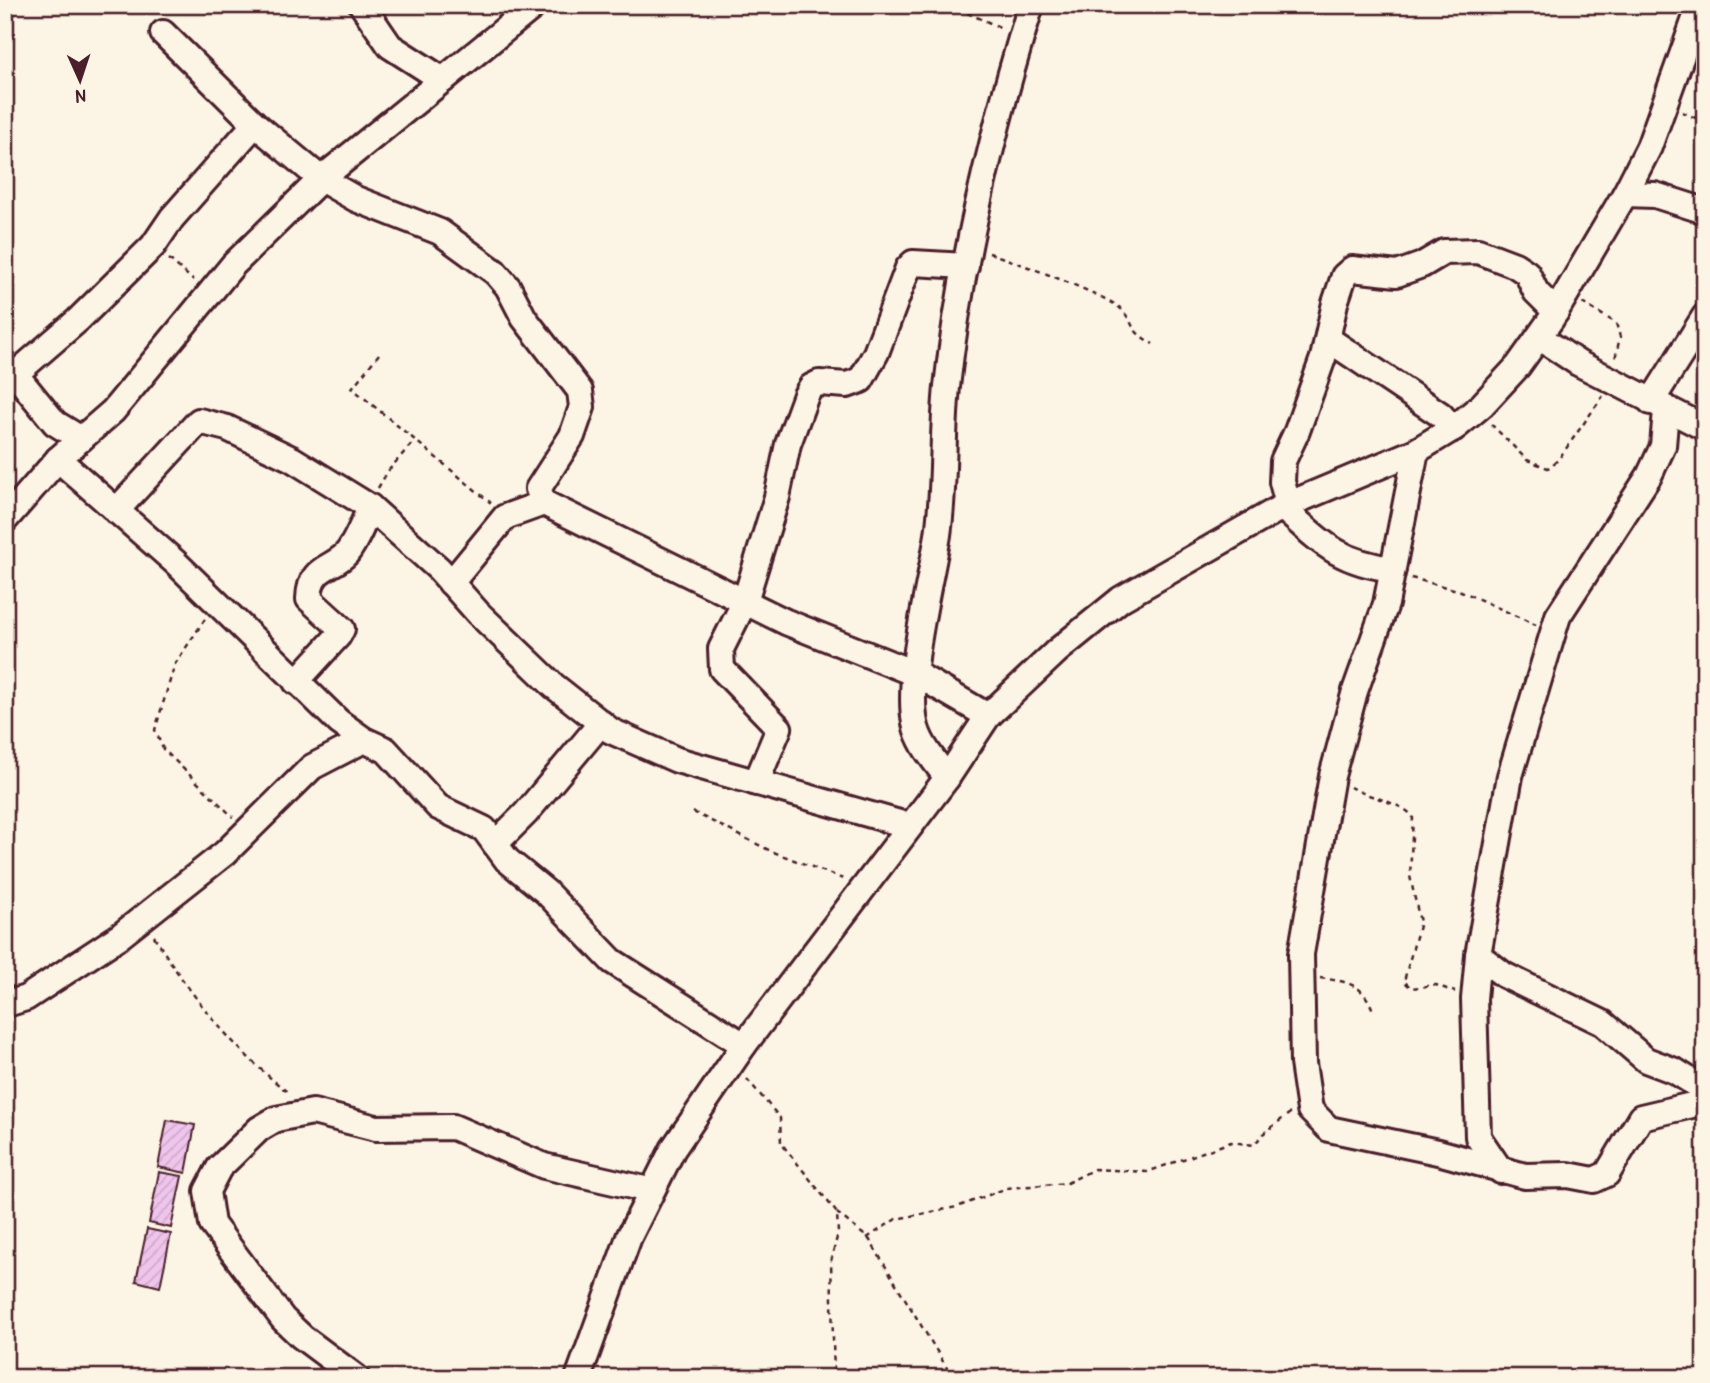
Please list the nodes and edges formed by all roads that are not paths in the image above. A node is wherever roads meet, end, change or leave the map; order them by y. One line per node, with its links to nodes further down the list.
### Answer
1 (362, 5): 6 (street)
2 (534, 5): 6 (street)
3 (1031, 5): 11 (street)
4 (1700, 5): 9 (street)
5 (163, 33): 7 (street)
6 (443, 80): 8 (street)
7 (255, 124): 8 (street); 16 (street)
8 (321, 179): 20 (street); 23 (street)
9 (1625, 194): 10 (street); 12 (street)
10 (1705, 211)
11 (968, 256): 30 (street); 31 (street)
12 (1560, 303): 14 (street); 15 (street)
13 (1705, 316): 17 (street)
14 (1539, 337): 17 (street); 19 (street)
15 (1328, 339): 19 (street); 24 (street)
16 (10, 379): 20 (street)
17 (1659, 406): 18 (street); 40 (street)
18 (1705, 428)
19 (1453, 429): 21 (street)
20 (81, 439): 22 (street)
21 (1416, 451): 24 (street); 28 (street)
22 (58, 459): 26 (street); 27 (street)
23 (544, 503): 29 (street); 30 (street)
24 (1285, 505): 28 (street); 33 (street)
25 (370, 507): 26 (street); 29 (street); 32 (street)
26 (116, 511): 32 (street)
27 (5, 520)
28 (1393, 571): 46 (street)
29 (451, 583): 34 (street)
30 (745, 601): 31 (street); 37 (street)
31 (916, 674): 33 (street); 36 (street)
32 (296, 682): 35 (street)
33 (988, 716): 36 (street)
34 (601, 723): 37 (street); 39 (street)
35 (364, 740): 39 (street); 41 (street)
36 (947, 778): 38 (street)
37 (756, 783): 38 (street)
38 (910, 826): 42 (street)
39 (495, 844): 42 (street)
40 (1478, 955): 43 (street); 45 (street)
41 (5, 998)
42 (738, 1053): 48 (street)
43 (1705, 1090)
44 (1705, 1102): 47 (street)
45 (1478, 1137): 46 (street); 47 (street)
46 (1458, 1159): 47 (street)
47 (1501, 1171)
48 (649, 1191): 49 (street); 50 (street)
49 (356, 1378)
50 (578, 1378)

